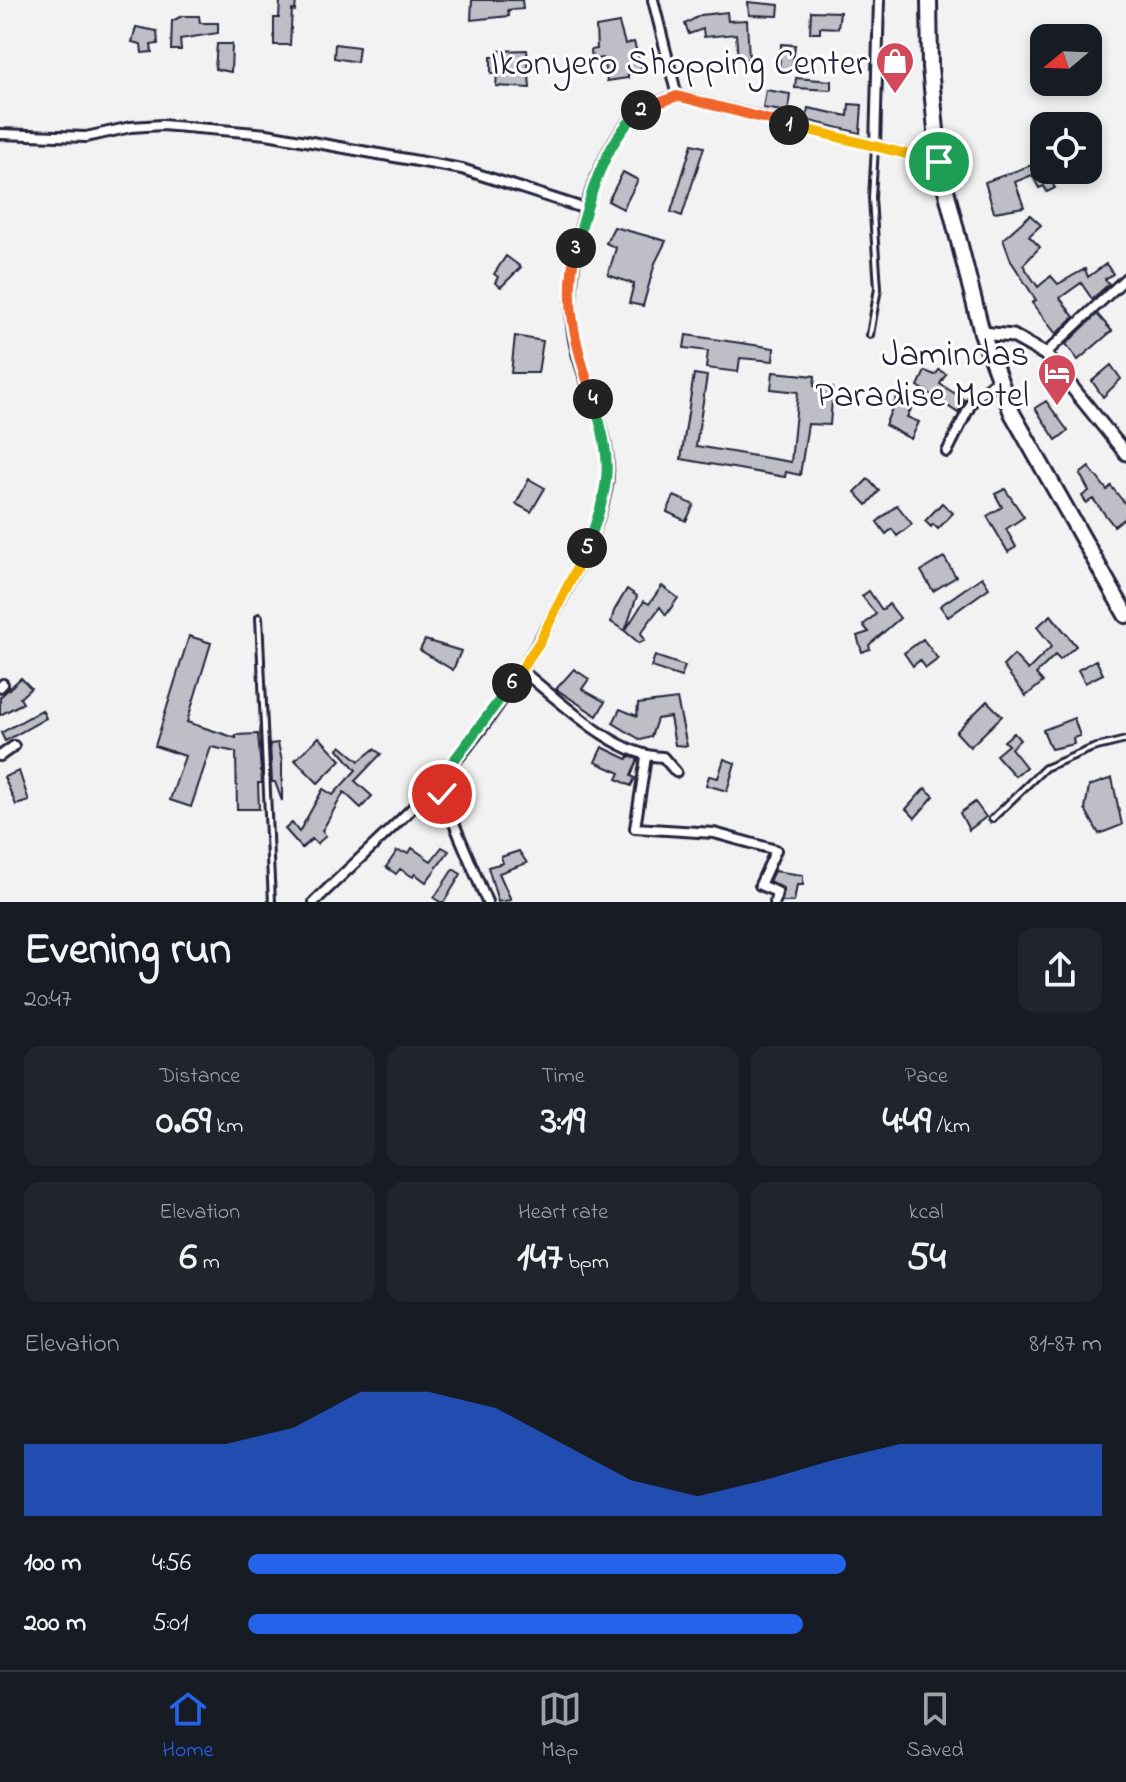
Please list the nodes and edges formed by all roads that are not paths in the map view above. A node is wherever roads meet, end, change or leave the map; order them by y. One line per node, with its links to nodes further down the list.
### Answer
1 (653, 0): 4 (street)
2 (879, 0): 6 (street)
3 (929, 0): 7 (highway)
4 (677, 96): 6 (street); 8 (street)
5 (0, 134): 8 (street)
6 (875, 147): 7 (street); 11 (lane)
7 (939, 162): 10 (highway)
8 (586, 209): 18 (street)
9 (1126, 278): 12 (street)
10 (982, 333): 12 (street); 13 (highway)
11 (870, 335)
12 (1045, 354): 15 (street)
13 (998, 379): 14 (street); 16 (highway)
14 (947, 452)
15 (1126, 454)
16 (1126, 615)
17 (259, 617): 26 (lane)
18 (521, 670): 22 (street); 24 (street)
19 (1126, 740): 25 (lane)
20 (14, 746): 21 (street)
21 (0, 756)
22 (646, 757): 23 (street); 29 (street)
23 (676, 772)
24 (437, 783): 27 (street); 28 (street)
25 (992, 819)
26 (272, 902)
27 (314, 902)
28 (487, 902)
29 (775, 902)

